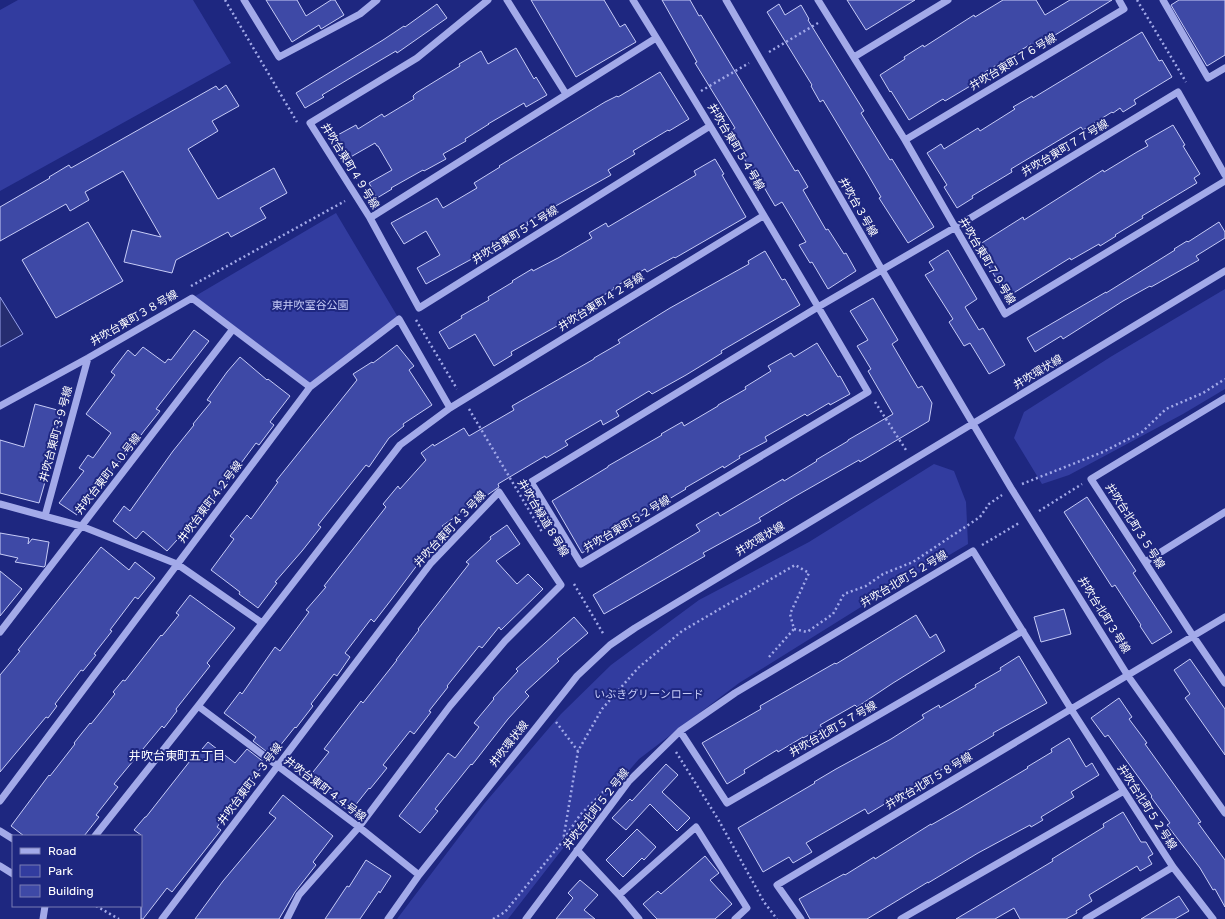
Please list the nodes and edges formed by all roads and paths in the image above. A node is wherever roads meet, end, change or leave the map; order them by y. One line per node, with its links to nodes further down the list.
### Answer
1 (244, 0): 13 (street)
2 (365, 0): 13 (street)
3 (377, 0): 13 (street)
4 (488, 0): 27 (street, 井吹台東町４９号線)
5 (507, 0): 20 (street)
6 (633, 0): 15 (street, 井吹台東町５４号線)
7 (726, 0): 17 (street, 井吹台３号線)
8 (818, 0): 14 (street, 井吹台東町７９号線)
9 (948, 0): 16 (street)
10 (1119, 0): 23 (street, 井吹台東町７６号線)
11 (1137, 0): 19 (path)
12 (1163, 0): 18 (street)
13 (369, 7)
14 (828, 16): 16 (street, 井吹台東町７９号線); 17 (path)
15 (656, 38): 20 (street, 井吹台東町４９号線); 21 (street, 井吹台東町５４号線)
16 (854, 57): 23 (street, 井吹台東町７９号線)
17 (759, 58): 21 (path); 29 (street, 井吹台３号線)
18 (1225, 68)
19 (1189, 87)
20 (566, 94): 27 (street, 井吹台東町４９号線)
21 (692, 96): 22 (street, 井吹台東町５４号線)
22 (710, 126): 26 (street, 井吹台東町５４号線); 27 (street, 井吹台東町５１号線)
23 (905, 140): 28 (street, 井吹台東町７９号線)
24 (1225, 175): 28 (street, 井吹台東町７７号線)
25 (1225, 180): 28 (street, 井吹台東町７９号線)
26 (763, 216): 31 (street, 井吹台東町５４号線); 38 (street, 井吹台東町４２号線)
27 (370, 218)
28 (954, 228): 29 (street, 井吹台東町７７号線)
29 (882, 270): 31 (street, 井吹台東町５２号線); 41 (street, 井吹台３号線)
30 (1225, 271): 41 (street, 井吹環状線)
31 (818, 307): 36 (street); 36 (street, 井吹台東町５２号線)
32 (233, 329): 33 (street, 井吹台東町３８号線); 35 (street, 井吹台東町３８号線); 49 (street, 井吹台東町４０号線)
33 (88, 358): 39 (street, 井吹台東町３８号線); 47 (street, 井吹台東町３９号線)
34 (1225, 379): 44 (path)
35 (310, 387): 40 (street, 井吹台東町４２号線); 53 (street, 井吹台東町４２号線)
36 (868, 392): 42 (path)
37 (1225, 398): 43 (street, 井吹台北町３５号線)
38 (463, 400): 40 (street, 井吹台東町４２号線); 50 (path, 井吹台緑道８号線)
39 (0, 406)
40 (450, 408): 56 (street, 井吹台東町４２号線)
41 (972, 424): 42 (street, 井吹環状線); 44 (street, 井吹台北町３号線)
42 (912, 460): 60 (street, 井吹環状線)
43 (1091, 479): 48 (path); 52 (street, 井吹台北町３５号線)
44 (1011, 488): 48 (street, 井吹台北町３号線); 68 (path)
45 (0, 504): 47 (street)
46 (1225, 512): 52 (street)
47 (45, 516): 49 (street)
48 (1030, 517): 51 (path); 61 (street, 井吹台北町３号線)
49 (81, 526): 53 (street); 58 (street, 井吹台東町４０号線)
50 (545, 536)
51 (973, 551): 57 (street, 井吹台北町５２号線); 66 (street, 井吹台北町５２号線)
52 (1145, 562): 59 (street, 井吹台北町３５号線)
53 (177, 564): 56 (street); 71 (street, 井吹台東町４２号線)
54 (573, 584): 60 (path)
55 (1225, 617): 59 (street)
56 (262, 623): 63 (street, 井吹台東町４２号線)
57 (1023, 631): 64 (street, 井吹台北町５２号線); 66 (street, 井吹台北町５７号線)
58 (0, 632)
59 (1193, 636): 61 (street); 62 (street, 井吹台北町３５号線)
60 (610, 645): 65 (street, 井吹環状線)
61 (1128, 676): 64 (street, 井吹台北町５８号線); 72 (street, 井吹台北町３号線)
62 (1225, 682)
63 (198, 706): 69 (street, 井吹台東町４４号線); 75 (street, 井吹台東町４２号線)
64 (1071, 708): 70 (street, 井吹台北町５２号線); 95 (street, 井吹台北町５８号線)
65 (548, 712): 68 (path); 81 (street, 井吹環状線)
66 (680, 731): 67 (street, 井吹台北町５２号線)
67 (669, 742): 77 (street, 井吹台北町５２号線); 94 (path)
68 (578, 751): 90 (path)
69 (277, 767): 73 (street, 井吹台東町４４号線); 73 (street, 井吹台東町４３号線); 87 (street, 井吹台東町４３号線)
70 (1124, 791): 79 (street, 井吹台北町５２号線); 96 (street)
71 (0, 801)
72 (1225, 813)
73 (359, 827): 81 (street, 井吹台東町４４号線); 88 (street, 井吹台東町４３号線)
74 (0, 831): 76 (street)
75 (96, 835)
76 (12, 838)
77 (577, 850): 82 (street); 91 (street, 井吹台北町５２号線)
78 (0, 866): 80 (street)
79 (1173, 867): 97 (street); 98 (street, 井吹台北町５２号線)
80 (12, 873)
81 (419, 875): 89 (street, 井吹環状線)
82 (620, 895): 92 (street); 93 (street)
83 (45, 907): 85 (street)
84 (98, 907): 86 (path)
85 (43, 919)
86 (119, 919)
87 (162, 919)
88 (288, 919)
89 (388, 919)
90 (493, 919)
91 (526, 919)
92 (639, 919)
93 (735, 919)
94 (776, 919)
95 (801, 919)
96 (901, 919)
97 (1086, 919)
98 (1214, 919)

